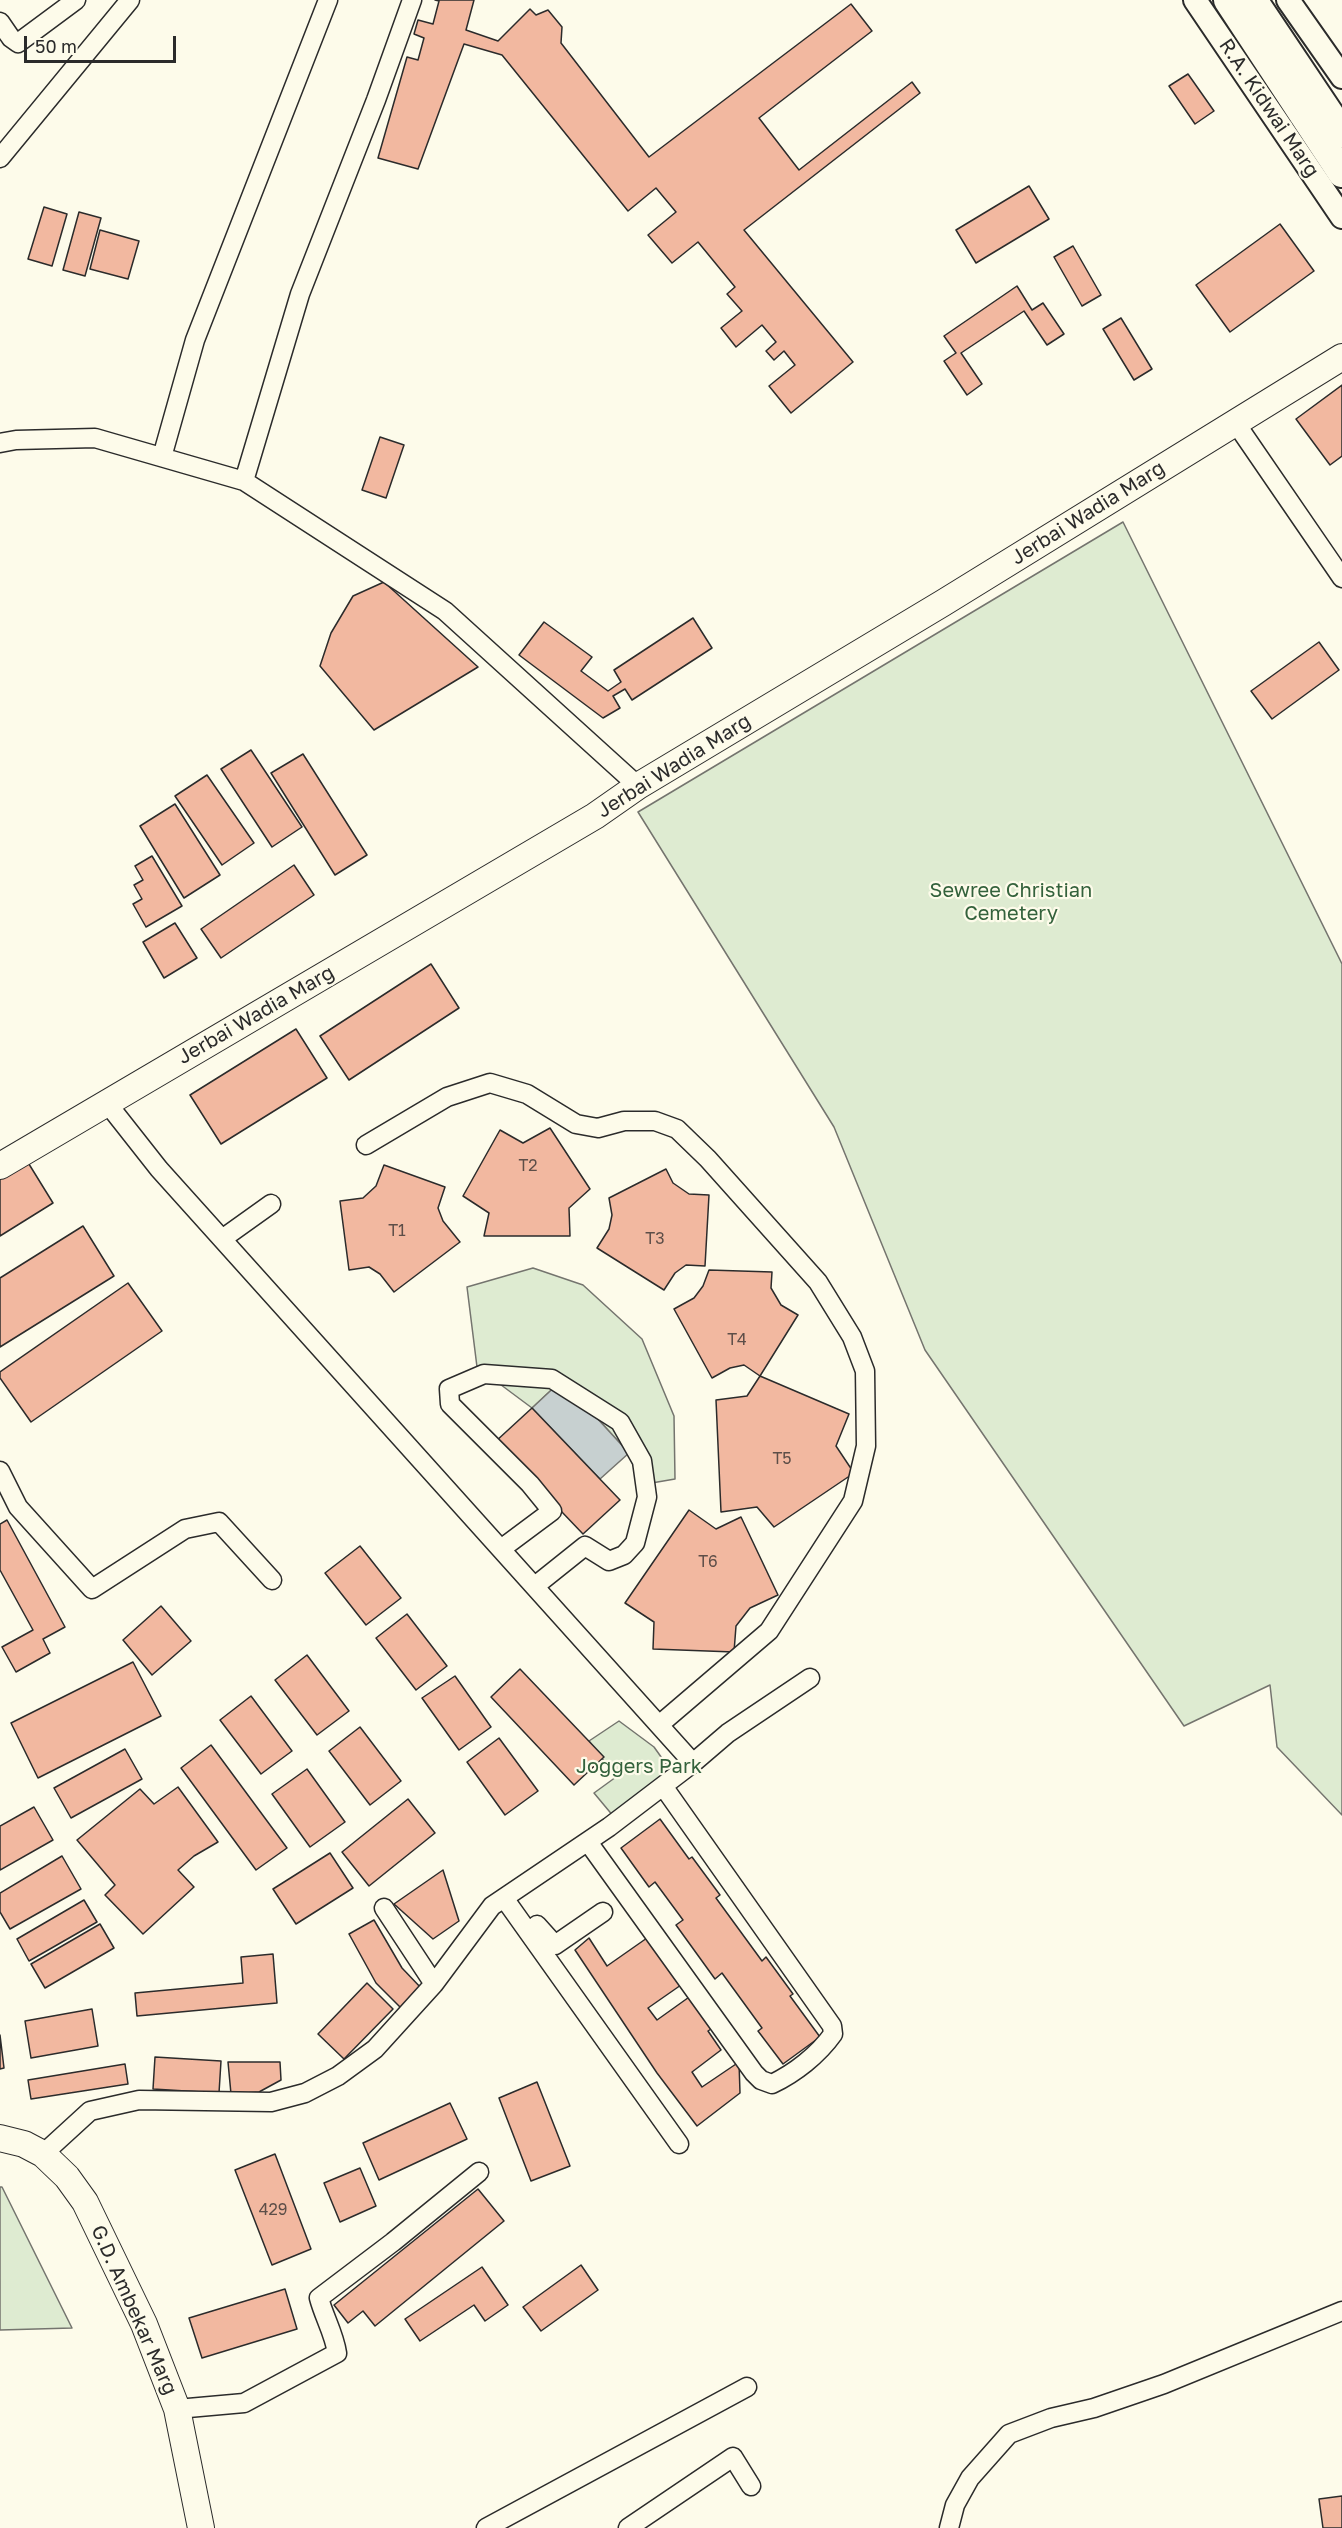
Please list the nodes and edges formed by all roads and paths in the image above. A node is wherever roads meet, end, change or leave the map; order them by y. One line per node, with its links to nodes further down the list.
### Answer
1 (76, 0): 9 (street)
2 (130, 0): 12 (street)
3 (328, 0): 18 (street)
4 (412, 0): 19 (street)
5 (1195, 0): 14 (street, R.A. Kidwai Marg)
6 (1227, 0): 13 (main road)
7 (1253, 0): 11 (main road)
8 (1288, 0): 10 (street)
9 (0, 22)
10 (1342, 77)
11 (1342, 133)
12 (0, 158)
13 (1342, 173)
14 (1342, 217)
15 (1342, 357): 16 (main road, Jerbai Wadia Marg)
16 (1235, 422): 20 (street); 21 (main road, Jerbai Wadia Marg)
17 (0, 443): 18 (street)
18 (162, 457): 19 (street)
19 (244, 481): 21 (street)
20 (1342, 578)
21 (638, 786): 22 (main road, Jerbai Wadia Marg)
22 (107, 1102): 24 (main road, Jerbai Wadia Marg); 26 (street)
23 (366, 1146): 32 (street)
24 (0, 1166)
25 (271, 1204): 26 (street)
26 (222, 1239): 28 (street)
27 (0, 1471): 29 (street)
28 (501, 1549): 30 (street); 30 (street)
29 (272, 1580)
30 (535, 1586): 32 (street)
31 (810, 1678): 33 (street)
32 (659, 1725): 33 (street)
33 (693, 1763): 34 (street)
34 (663, 1786): 35 (street); 35 (street)
35 (588, 1842): 37 (street)
36 (564, 1868): 37 (street)
37 (538, 1881): 38 (street)
38 (507, 1899): 41 (street); 42 (street)
39 (384, 1908): 42 (street)
40 (603, 1912): 41 (street)
41 (543, 1942): 44 (street)
42 (434, 1984): 45 (street)
43 (0, 2138): 45 (main road, G.D. Ambekar Marg)
44 (679, 2144)
45 (43, 2154): 49 (main road, G.D. Ambekar Marg)
46 (479, 2172): 49 (street)
47 (1342, 2311): 54 (street)
48 (747, 2387): 52 (street)
49 (177, 2409): 51 (main road, G.D. Ambekar Marg)
50 (751, 2486): 53 (street)
51 (201, 2528)
52 (486, 2528)
53 (627, 2528)
54 (948, 2528)

